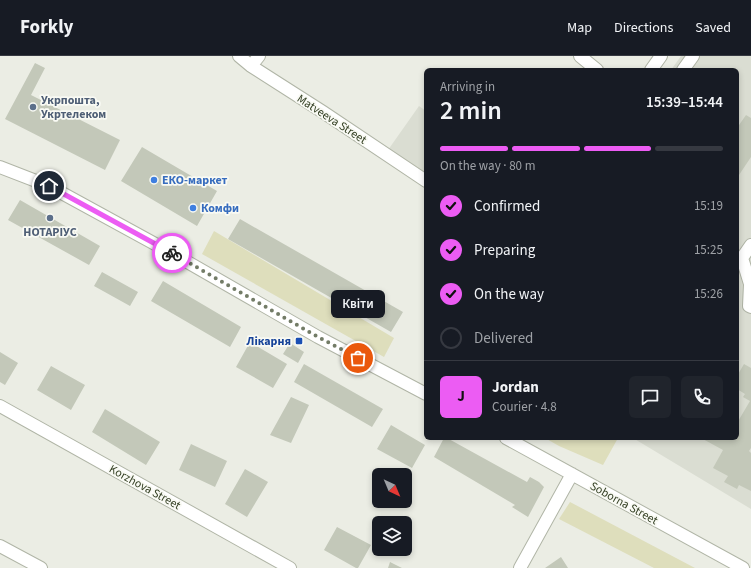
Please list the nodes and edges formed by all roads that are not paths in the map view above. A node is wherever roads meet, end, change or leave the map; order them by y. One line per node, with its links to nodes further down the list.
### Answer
1 (239, 56): 6 (street, Matveeva Street)
2 (259, 56): 6 (street)
3 (580, 56): 7 (street)
4 (661, 56): 8 (street)
5 (693, 56): 9 (street)
6 (251, 66): 11 (street, Matveeva Street)
7 (595, 68)
8 (652, 68)
9 (684, 68)
10 (0, 167): 14 (street)
11 (424, 181)
12 (751, 245): 13 (street)
13 (751, 307)
14 (424, 393)
15 (0, 406): 20 (street, Korzhova Street)
16 (510, 440): 17 (street, Soborna Street)
17 (572, 474): 21 (street); 22 (street, Soborna Street)
18 (0, 546): 19 (street)
19 (41, 568)
20 (290, 568)
21 (520, 568)
22 (743, 568)

